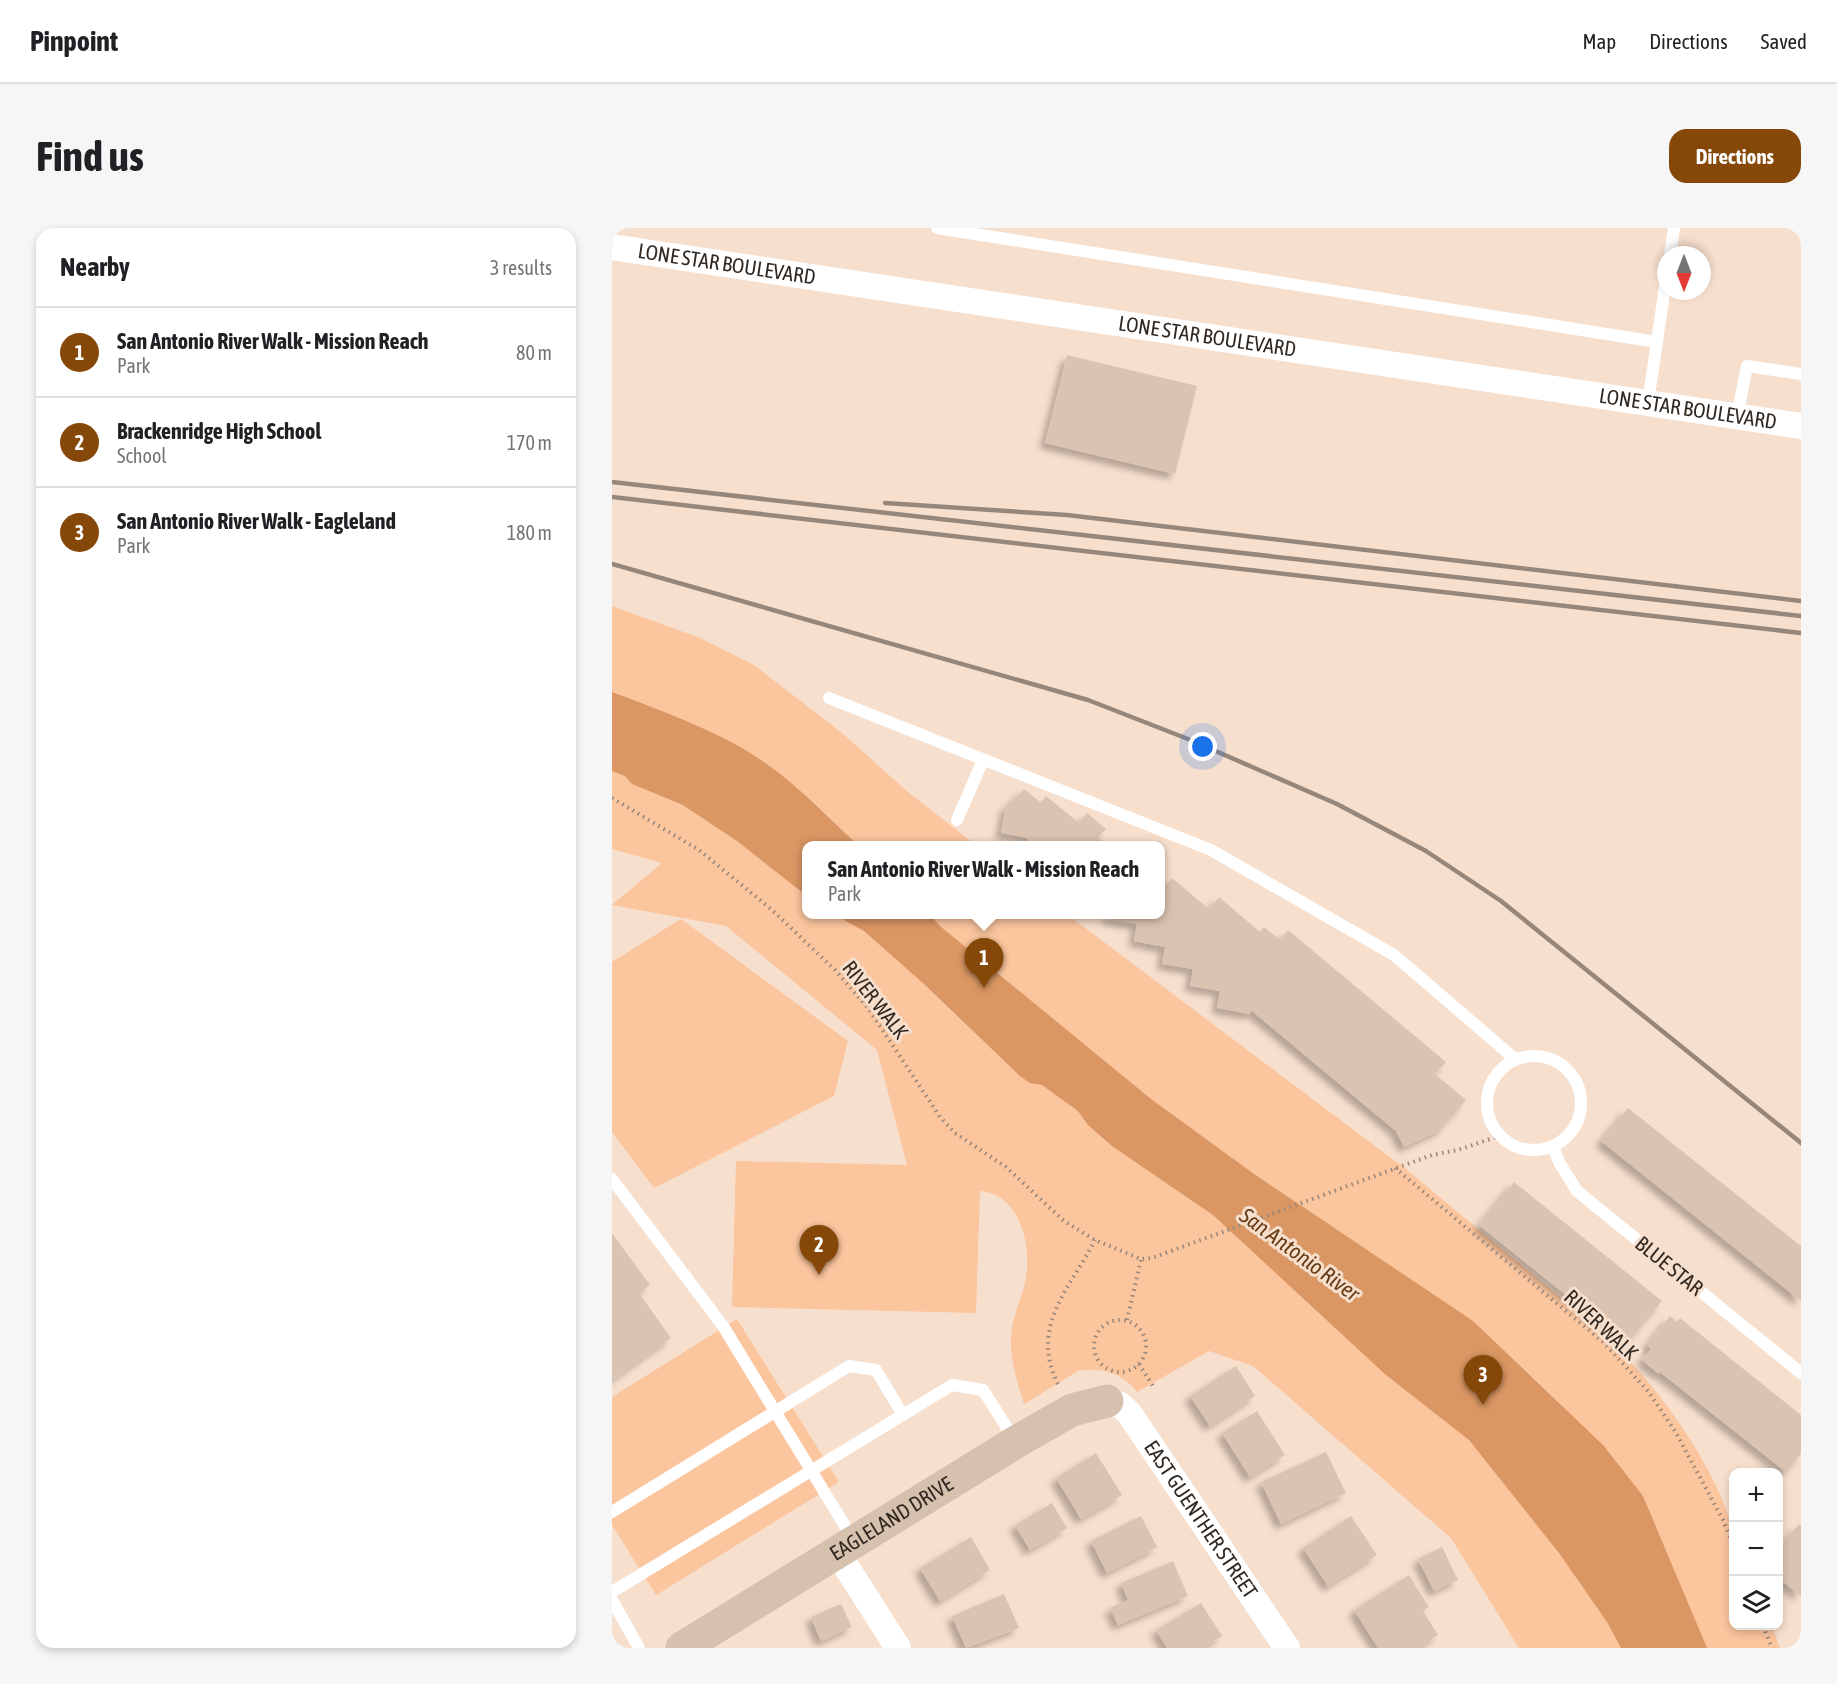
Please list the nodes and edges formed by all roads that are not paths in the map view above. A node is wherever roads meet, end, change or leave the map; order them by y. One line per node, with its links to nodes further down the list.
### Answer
1 (937, 228): 6 (lane)
2 (1674, 228): 3 (lane)
3 (1671, 246)
4 (612, 247): 8 (street, LONE STAR BOULEVARD)
5 (1663, 300): 6 (lane)
6 (1657, 342): 8 (lane)
7 (1801, 374): 9 (lane)
8 (1648, 403): 9 (street, LONE STAR BOULEVARD)
9 (1737, 417): 10 (street, LONE STAR BOULEVARD)
10 (1801, 426)
11 (829, 698): 12 (lane)
12 (984, 760): 13 (lane); 14 (lane)
13 (957, 820)
14 (1515, 1059): 15 (lane); 15 (lane)
15 (1553, 1146): 17 (lane, BLUE STAR)
16 (612, 1179): 19 (lane)
17 (1801, 1373)
18 (1107, 1401): 21 (street, EAGLELAND DRIVE); 30 (street, EAST GUENTHER STREET)
19 (776, 1411): 20 (lane); 22 (lane); 23 (lane)
20 (903, 1415): 21 (lane); 22 (lane)
21 (1016, 1442): 24 (street, EAGLELAND DRIVE)
22 (811, 1471): 24 (lane); 25 (lane)
23 (612, 1512)
24 (845, 1546): 28 (street, EAGLELAND DRIVE); 29 (street)
25 (612, 1592)
26 (612, 1600): 27 (lane)
27 (639, 1648)
28 (682, 1648)
29 (898, 1648)
30 (1287, 1648)

